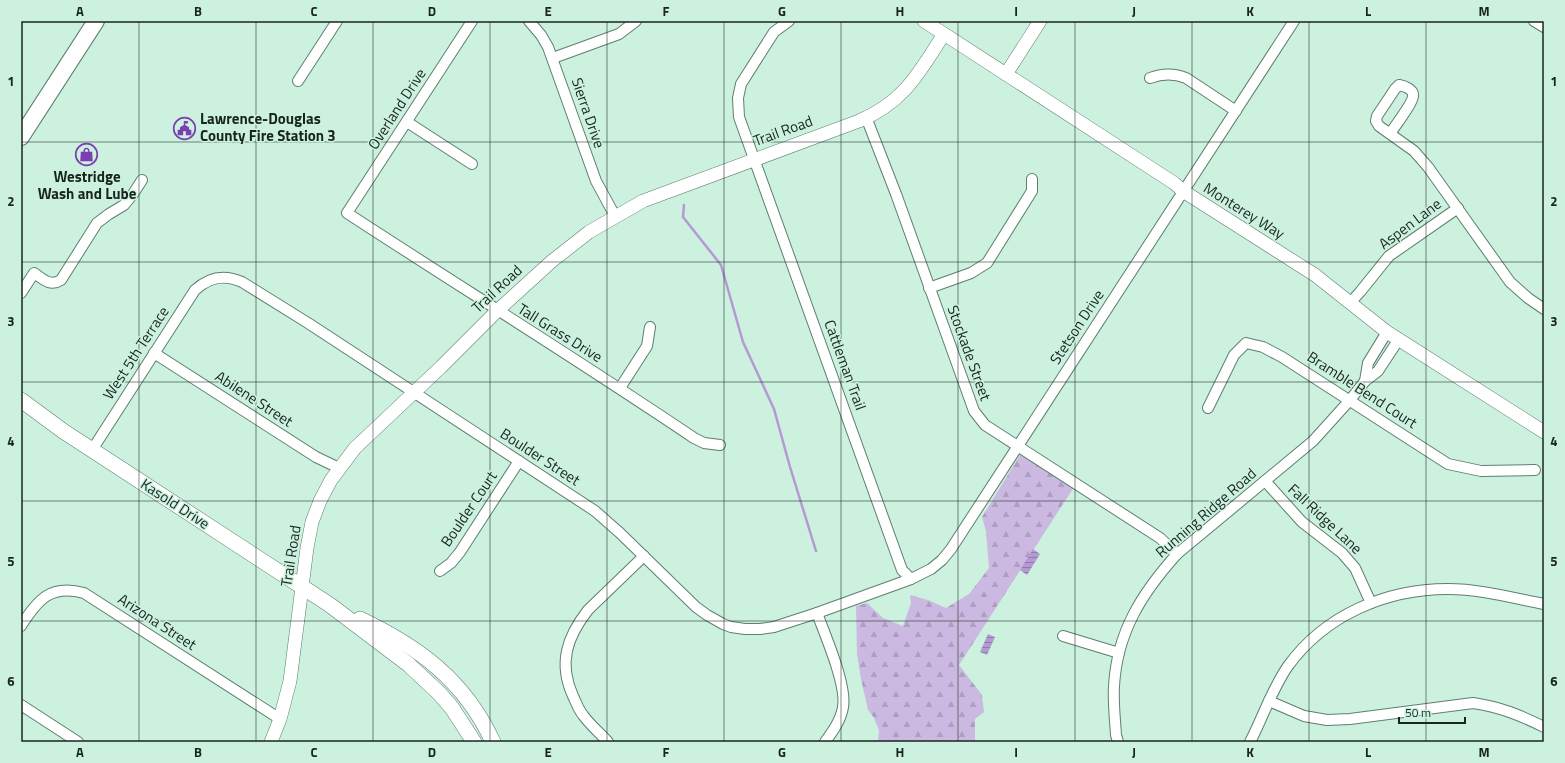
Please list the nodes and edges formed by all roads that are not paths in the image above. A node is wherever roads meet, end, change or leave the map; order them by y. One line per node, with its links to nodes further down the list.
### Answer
1 (96, 21): 21 (main road)
2 (337, 21): 16 (street)
3 (472, 21): 19 (street, Overland Drive)
4 (529, 21): 13 (street, Sierra Drive)
5 (636, 21): 13 (street)
6 (789, 21): 22 (street, Cattleman Trail)
7 (924, 21): 12 (street, Monterey Way)
8 (1040, 21): 14 (street)
9 (1294, 21): 17 (street, Stetson Drive)
10 (1534, 21): 11 (street)
11 (1544, 27)
12 (944, 34): 14 (street, Monterey Way); 18 (street, Trail Road)
13 (553, 58): 29 (street, Sierra Drive)
14 (1006, 74): 26 (street, Monterey Way)
15 (1150, 78): 17 (street)
16 (298, 81)
17 (1236, 111): 26 (street, Stetson Drive)
18 (866, 118): 22 (street, Trail Road); 31 (street, Stockade Street)
19 (407, 122): 23 (street); 28 (street, Overland Drive)
20 (1390, 134): 20 (street, Aspen Lane); 27 (street, Aspen Lane)
21 (21, 137)
22 (755, 159): 29 (street, Trail Road); 57 (street, Cattleman Trail)
23 (472, 164)
24 (1032, 179): 31 (street)
25 (142, 180): 32 (street)
26 (1183, 190): 33 (street, Monterey Way); 48 (street, Stetson Drive)
27 (1458, 208): 33 (street, Aspen Lane); 34 (street, Aspen Lane)
28 (347, 213): 35 (street, Tall Grass Drive)
29 (616, 216): 35 (street, Trail Road)
30 (213, 279): 39 (street, West 5th Terrace); 42 (street, Boulder Street)
31 (928, 288): 48 (street, Stockade Street)
32 (21, 293)
33 (1350, 302): 37 (street, Monterey Way)
34 (1544, 309)
35 (497, 311): 41 (street, Tall Grass Drive); 42 (street, Trail Road)
36 (650, 327): 41 (street)
37 (1387, 332): 38 (street, Monterey Way); 40 (street, Running Ridge Road)
38 (1399, 339): 40 (street, Running Ridge Road); 46 (street, Monterey Way)
39 (154, 352): 49 (street, West 5th Terrace); 51 (street, Abilene Street)
40 (1365, 381): 44 (street, Running Ridge Road)
41 (620, 388): 47 (street, Tall Grass Drive)
42 (413, 392): 50 (street, Boulder Street); 51 (street, Trail Road)
43 (21, 400): 49 (main road, Kasold Drive)
44 (1350, 400): 45 (street, Bramble Bend Court); 52 (street, Bramble Bend Court); 53 (street, Running Ridge Road)
45 (1208, 408)
46 (1544, 432)
47 (720, 445)
48 (1018, 446): 54 (street, Stockade Street); 57 (street, Stetson Drive)
49 (92, 450): 58 (main road, Kasold Drive)
50 (519, 461): 55 (street, Boulder Street); 56 (street, Boulder Court)
51 (339, 468): 58 (street, Trail Road)
52 (1534, 470)
53 (1265, 482): 54 (street, Running Ridge Road); 60 (street, Fall Ridge Lane)
54 (1176, 554): 66 (street, Running Ridge Road)
55 (644, 556): 63 (street, Boulder Street); 75 (street)
56 (440, 571)
57 (911, 579): 59 (street, Stetson Drive)
58 (302, 586): 62 (main road, Kasold Drive); 69 (street, Trail Road)
59 (846, 602): 63 (street, Boulder Street)
60 (1371, 603): 61 (street); 67 (street)
61 (1544, 604)
62 (330, 605): 73 (main road, Kasold Drive); 74 (main road, Kasold Drive)
63 (816, 613): 76 (street)
64 (21, 626): 69 (street, Arizona Street)
65 (1063, 636): 66 (street)
66 (1119, 653): 77 (street, Running Ridge Road)
67 (1269, 702): 70 (street); 78 (street)
68 (21, 705): 71 (street)
69 (280, 719): 72 (street, Trail Road)
70 (1544, 727)
71 (78, 742)
72 (271, 742)
73 (474, 742)
74 (493, 742)
75 (608, 742)
76 (825, 742)
77 (1118, 742)
78 (1250, 742)

